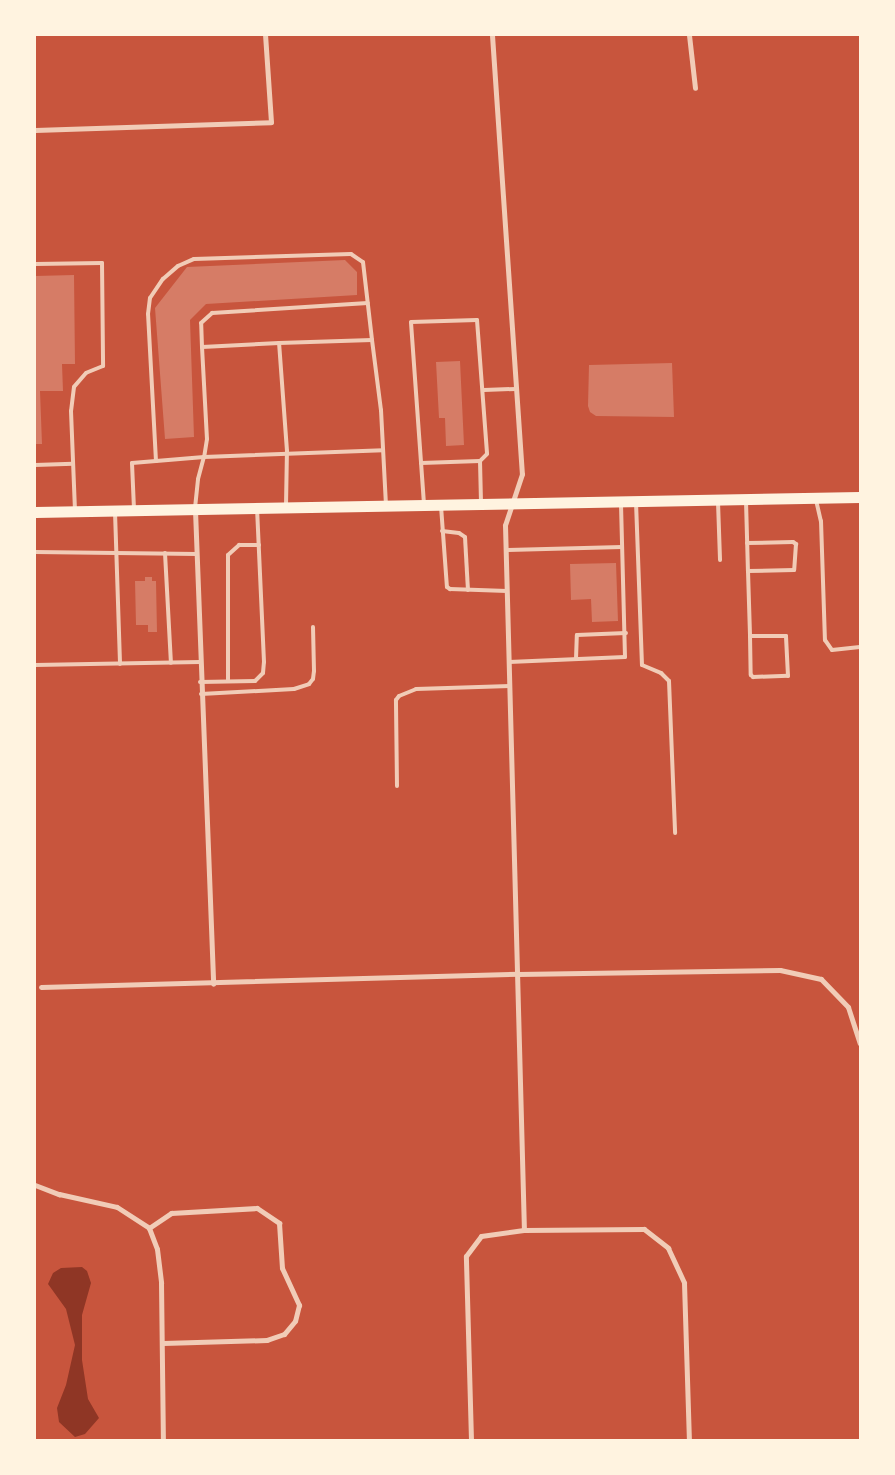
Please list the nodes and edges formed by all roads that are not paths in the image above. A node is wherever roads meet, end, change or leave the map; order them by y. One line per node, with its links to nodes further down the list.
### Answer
1 (265, 35): 5 (street)
2 (492, 35): 11 (street)
3 (689, 35): 4 (street)
4 (695, 88)
5 (35, 130)
6 (35, 264): 19 (lane)
7 (368, 303): 8 (lane); 10 (lane); 16 (lane)
8 (372, 340): 9 (lane); 13 (lane)
9 (279, 343): 10 (lane); 14 (lane)
10 (202, 347): 15 (lane)
11 (516, 389): 12 (lane); 27 (street)
12 (484, 390): 17 (lane); 18 (lane)
13 (383, 450): 14 (lane); 31 (lane)
14 (287, 454): 15 (lane); 33 (lane)
15 (204, 457): 16 (lane); 34 (lane)
16 (156, 461): 36 (lane)
17 (480, 461): 18 (lane); 30 (lane)
18 (421, 463): 28 (lane)
19 (72, 464): 20 (lane); 38 (lane)
20 (35, 465)
21 (860, 497): 22 (main road)
22 (815, 498): 23 (main road); 55 (lane)
23 (746, 499): 24 (main road); 40 (lane)
24 (718, 500): 26 (main road); 48 (lane)
25 (621, 502): 26 (main road); 27 (main road); 42 (lane)
26 (636, 502): 67 (lane)
27 (511, 504): 30 (main road); 43 (street)
28 (424, 506): 29 (main road); 31 (main road)
29 (441, 506): 30 (main road); 39 (lane)
30 (481, 506)
31 (386, 507): 33 (main road)
32 (257, 509): 33 (main road); 34 (main road); 41 (lane)
33 (286, 509)
34 (195, 510): 36 (main road); 47 (street)
35 (115, 511): 36 (main road); 38 (main road); 45 (lane)
36 (134, 511)
37 (35, 512): 38 (main road)
38 (76, 512)
39 (442, 531): 50 (lane); 50 (lane)
40 (747, 543): 49 (lane); 49 (lane)
41 (259, 545): 62 (lane); 62 (lane)
42 (622, 547): 43 (lane); 53 (lane)
43 (506, 550): 51 (street)
44 (35, 552): 45 (lane)
45 (116, 552): 46 (lane); 60 (lane)
46 (165, 553): 47 (lane); 59 (lane)
47 (197, 554): 57 (street)
48 (720, 560)
49 (748, 571): 54 (lane)
50 (468, 590): 51 (lane)
51 (507, 591): 58 (street)
52 (313, 627): 65 (lane)
53 (626, 633): 56 (lane); 56 (lane)
54 (750, 636): 54 (lane)
55 (860, 647)
56 (576, 660): 58 (lane)
57 (200, 662): 59 (lane); 63 (street)
58 (509, 662): 64 (street)
59 (171, 663): 60 (lane)
60 (120, 664): 61 (lane)
61 (35, 665)
62 (228, 681): 63 (lane)
63 (200, 682): 65 (street)
64 (510, 686): 66 (lane); 68 (street)
65 (201, 694): 69 (street)
66 (397, 786)
67 (675, 833)
68 (518, 974): 69 (street); 71 (street); 74 (street)
69 (212, 984): 70 (street)
70 (41, 987)
71 (860, 1043)
72 (35, 1185): 73 (street)
73 (149, 1228): 75 (street); 75 (street)
74 (524, 1230): 77 (street); 78 (street)
75 (162, 1342): 76 (street)
76 (164, 1440)
77 (471, 1440)
78 (689, 1440)

